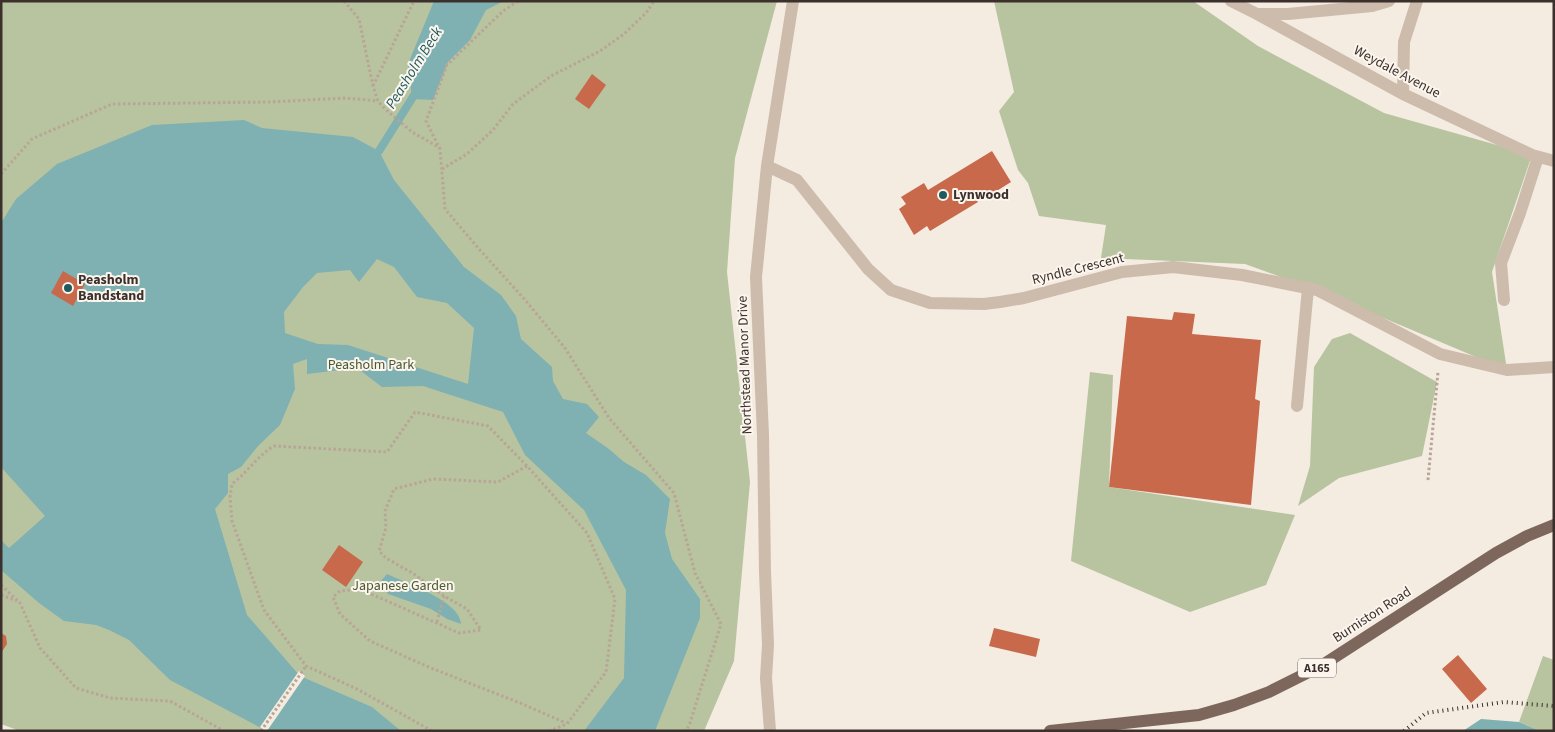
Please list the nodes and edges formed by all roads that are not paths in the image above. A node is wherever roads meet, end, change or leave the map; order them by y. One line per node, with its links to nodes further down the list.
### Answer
1 (793, 1): 9 (street, Northstead Manor Drive)
2 (1231, 1): 5 (street, Weydale Avenue)
3 (1389, 1): 5 (street)
4 (1417, 1): 6 (street)
5 (1256, 14): 6 (street, Weydale Avenue)
6 (1403, 94): 7 (street, Weydale Avenue)
7 (1538, 157): 8 (street, Weydale Avenue); 11 (street)
8 (1554, 161)
9 (767, 166): 10 (street, Ryndle Crescent); 15 (street, Northstead Manor Drive)
10 (1308, 288): 12 (street, Ryndle Crescent); 13 (street)
11 (1504, 300)
12 (1554, 367)
13 (1296, 406)
14 (1554, 525): 16 (main road, Burniston Road / A165)
15 (770, 731)
16 (1050, 731)

